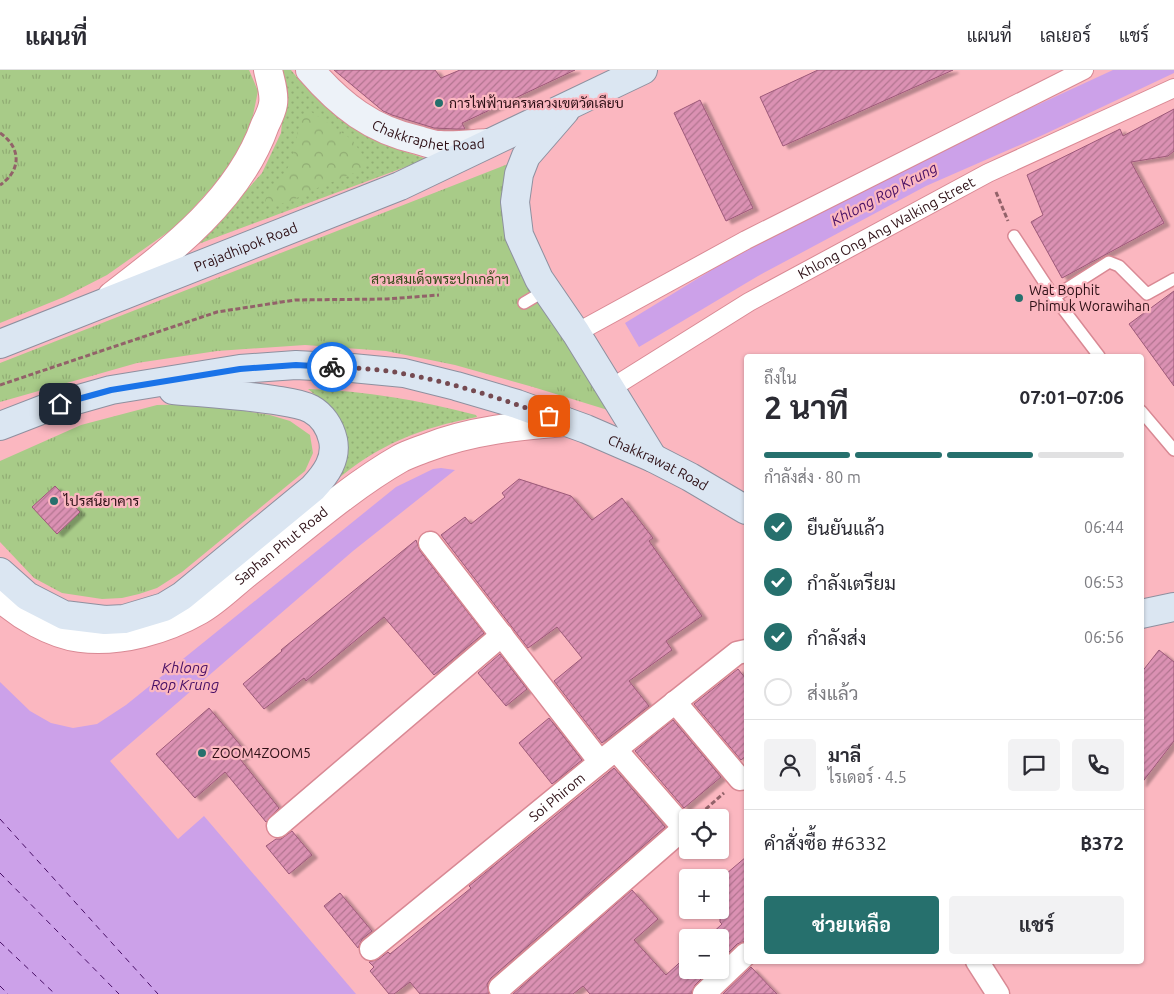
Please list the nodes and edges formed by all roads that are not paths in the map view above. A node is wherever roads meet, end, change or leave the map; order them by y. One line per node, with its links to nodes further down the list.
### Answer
1 (268, 70): 11 (street)
2 (310, 70): 7 (main road, Chakkraphet Road)
3 (643, 70): 6 (main road, Chakkraphet Road)
4 (1084, 70): 12 (street)
5 (1174, 88): 15 (street, Khlong Ong Ang Walking Street)
6 (571, 104): 7 (main road, Chakkraphet Road); 12 (main road)
7 (487, 143): 11 (main road, Prajadhipok Road)
8 (1014, 236): 10 (lane)
9 (1174, 280): 10 (lane)
10 (1054, 297): 14 (lane)
11 (99, 306): 13 (main road, Prajadhipok Road)
12 (578, 337): 15 (main road)
13 (0, 344)
14 (1097, 354)
15 (606, 384): 21 (main road)
16 (139, 386): 18 (main road); 19 (main road); 24 (main road)
17 (1144, 414): 20 (lane)
18 (566, 422): 21 (main road, Chakkrawat Road); 25 (street, Saphan Phut Road)
19 (0, 426)
20 (1173, 448)
21 (653, 458): 22 (main road, Chakkrawat Road)
22 (744, 509)
23 (430, 542): 30 (street)
24 (0, 572)
25 (0, 597)
26 (1174, 608): 27 (main road)
27 (1144, 614)
28 (1144, 614): 29 (street)
29 (1174, 623)
30 (502, 634): 33 (street); 35 (street)
31 (744, 652): 32 (street, Soi Phirom)
32 (675, 702): 33 (street, Soi Phirom); 34 (street)
33 (608, 756): 36 (street, Soi Phirom); 39 (street)
34 (740, 779)
35 (278, 826)
36 (371, 949)
37 (744, 956): 40 (street)
38 (979, 964): 41 (street)
39 (500, 988)
40 (704, 994)
41 (998, 994)

